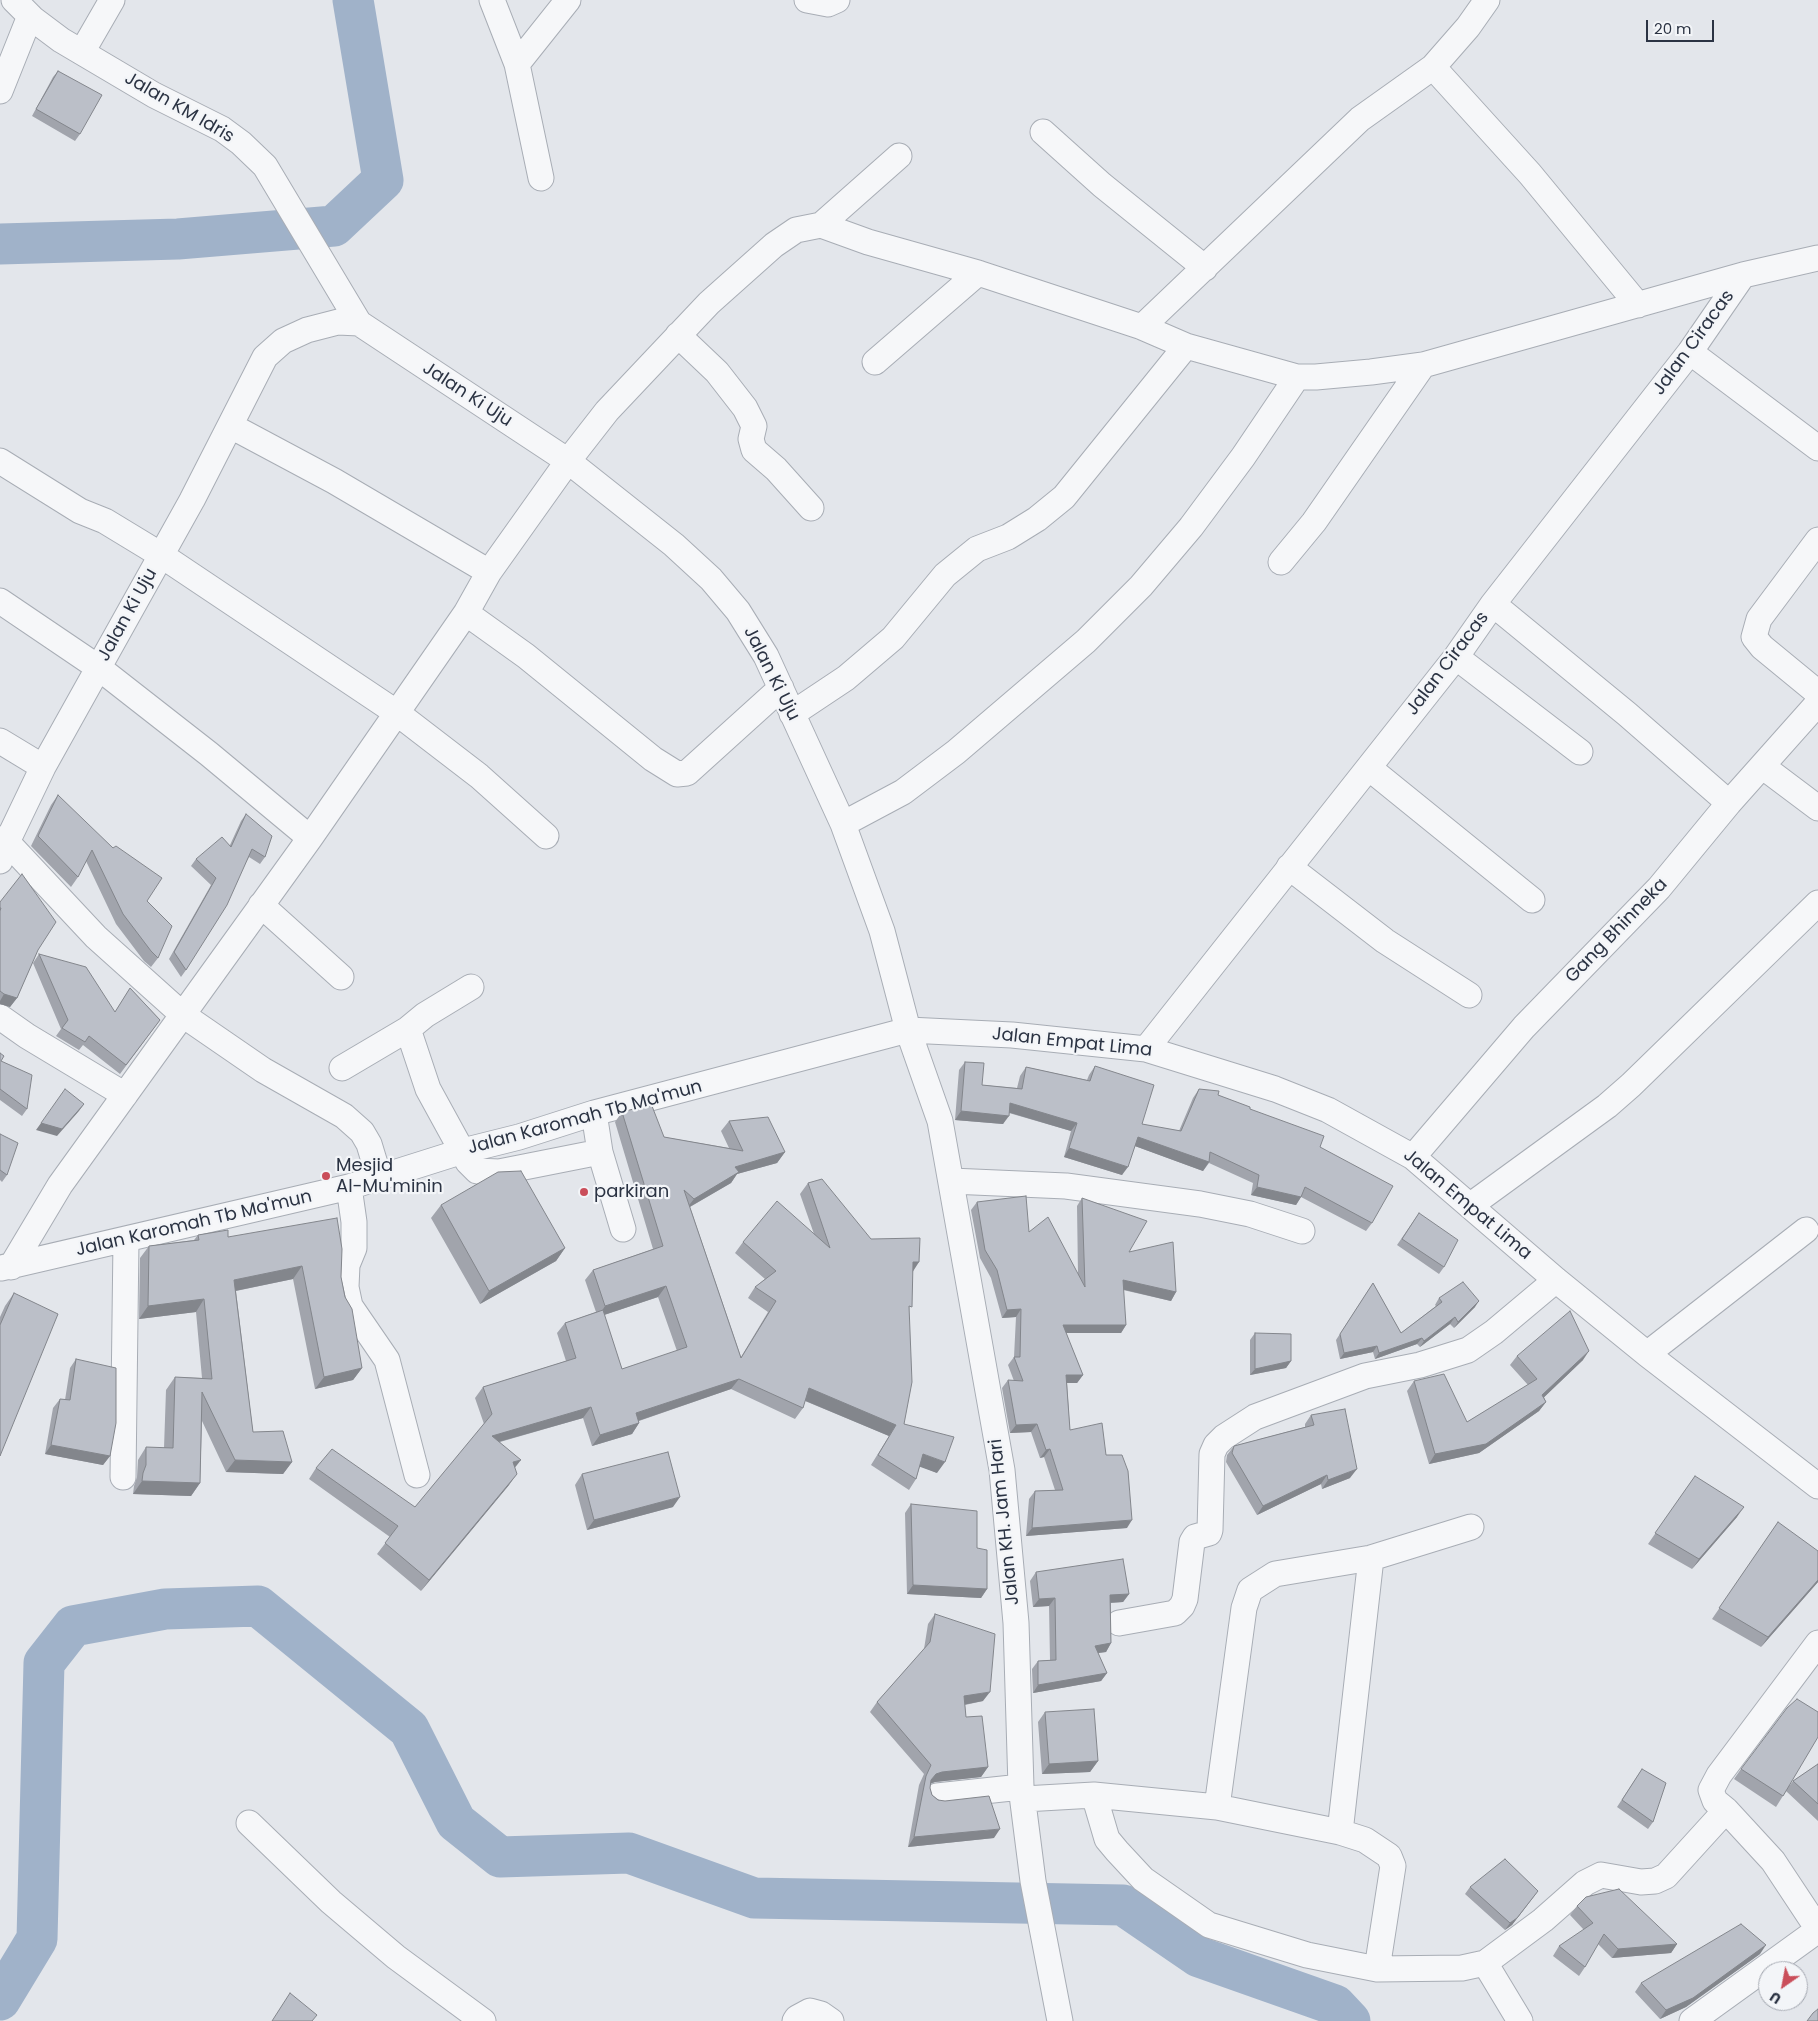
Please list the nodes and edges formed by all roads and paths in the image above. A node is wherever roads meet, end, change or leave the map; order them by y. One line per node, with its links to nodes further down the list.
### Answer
1 (112, 0): 8 (street)
2 (492, 0): 9 (street)
3 (568, 0): 9 (street)
4 (807, 0): 5 (street)
5 (837, 0)
6 (1486, 0): 10 (street)
7 (22, 8): 8 (street, Jalan KM Idris); 11 (street)
8 (82, 52): 21 (street, Jalan KM Idris)
9 (517, 64): 14 (street)
10 (1433, 67): 17 (street); 20 (street)
11 (0, 91)
12 (1043, 132): 17 (street)
13 (899, 156): 15 (street)
14 (541, 178)
15 (821, 225): 18 (street); 23 (street)
16 (1818, 258): 19 (street)
17 (1206, 268): 22 (street)
18 (978, 273): 22 (street); 26 (street)
19 (1743, 275): 20 (street); 25 (street, Jalan Ciracas)
20 (1638, 305): 27 (street)
21 (359, 323): 29 (street, Jalan Ki Uju); 32 (street, Jalan Ki Uju)
22 (1142, 327): 24 (street)
23 (678, 335): 32 (street); 33 (street)
24 (1186, 346): 28 (street); 47 (street)
25 (1690, 352): 30 (street); 39 (street, Jalan Ciracas)
26 (875, 362)
27 (1423, 364): 28 (street); 36 (street)
28 (1297, 377): 55 (street)
29 (231, 426): 35 (street, Jalan Ki Uju); 37 (street)
30 (1818, 448)
31 (0, 460): 35 (street)
32 (568, 461): 37 (street); 43 (street, Jalan Ki Uju)
33 (812, 508)
34 (1818, 540): 44 (street)
35 (161, 554): 42 (street, Jalan Ki Uju); 46 (street)
36 (1281, 562)
37 (489, 572): 40 (street)
38 (0, 601): 42 (street)
39 (1492, 604): 41 (street, Jalan Ciracas); 53 (street)
40 (466, 613): 43 (street); 46 (street)
41 (1456, 657): 49 (street); 52 (street, Jalan Ciracas)
42 (99, 668): 51 (street, Jalan Ki Uju); 57 (street)
43 (781, 688): 47 (street, Jalan Ki Uju)
44 (1818, 693)
45 (1818, 702): 50 (street, Gang Bhinneka)
46 (396, 713): 56 (street); 57 (street)
47 (792, 714): 55 (street, Jalan Ki Uju)
48 (0, 741): 51 (street)
49 (1580, 752)
50 (1762, 766): 53 (street, Gang Bhinneka); 54 (street)
51 (43, 767): 58 (street, Jalan Ki Uju)
52 (1369, 768): 59 (street, Jalan Ciracas); 60 (street)
53 (1729, 803): 76 (street, Gang Bhinneka)
54 (1818, 808)
55 (843, 824): 69 (street, Jalan Ki Uju)
56 (546, 836)
57 (310, 838): 62 (street)
58 (2, 847): 66 (street)
59 (1289, 867): 65 (street); 70 (street, Jalan Ciracas)
60 (1532, 900)
61 (1818, 904): 80 (street)
62 (262, 905): 63 (street); 66 (street)
63 (340, 977)
64 (471, 987): 68 (street)
65 (1468, 995)
66 (183, 1015): 72 (street); 77 (street)
67 (0, 1017): 72 (street)
68 (408, 1030): 71 (street); 74 (street)
69 (908, 1030): 70 (street, Jalan Empat Lima); 73 (street, Jalan Karomah Tb Ma'mun); 78 (street, Jalan KH. Jam Hari)
70 (1146, 1048): 76 (street, Jalan Empat Lima)
71 (342, 1068)
72 (125, 1095): 85 (street)
73 (594, 1114): 74 (street, Jalan Karomah Tb Ma'mun); 75 (street)
74 (463, 1151): 75 (street); 77 (street, Jalan Karomah Tb Ma'mun)
75 (600, 1152): 81 (street)
76 (1413, 1156): 80 (street, Jalan Empat Lima)
77 (379, 1177): 79 (street, Jalan Karomah Tb Ma'mun)
78 (951, 1181): 83 (street); 95 (street, Jalan KH. Jam Hari)
79 (349, 1187): 84 (street, Jalan Karomah Tb Ma'mun); 88 (street)
80 (1471, 1205): 86 (street, Jalan Empat Lima)
81 (623, 1229)
82 (1806, 1230): 87 (street)
83 (1302, 1231)
84 (126, 1240): 85 (street, Jalan Karomah Tb Ma'mun); 89 (street)
85 (6, 1268)
86 (1556, 1280): 87 (street, Jalan Empat Lima); 93 (street)
87 (1647, 1354): 90 (street, Jalan Empat Lima)
88 (417, 1475)
89 (123, 1477)
90 (1818, 1486)
91 (1471, 1527): 92 (street)
92 (1371, 1558): 98 (street); 101 (street)
93 (1119, 1623)
94 (1818, 1643): 99 (street)
95 (1023, 1793): 96 (street); 97 (street); 108 (street, Jalan KH. Jam Hari)
96 (1094, 1795): 98 (street); 104 (street)
97 (937, 1796)
98 (1217, 1807): 101 (street)
99 (1726, 1810): 102 (street); 103 (street)
100 (249, 1823): 105 (street)
101 (1340, 1832): 104 (street)
102 (1818, 1929): 110 (street)
103 (1485, 1963): 104 (street); 109 (street)
104 (1377, 1969)
105 (483, 2021)
106 (796, 2021): 107 (street)
107 (832, 2021)
108 (1060, 2021)
109 (1520, 2021)
110 (1692, 2021)

